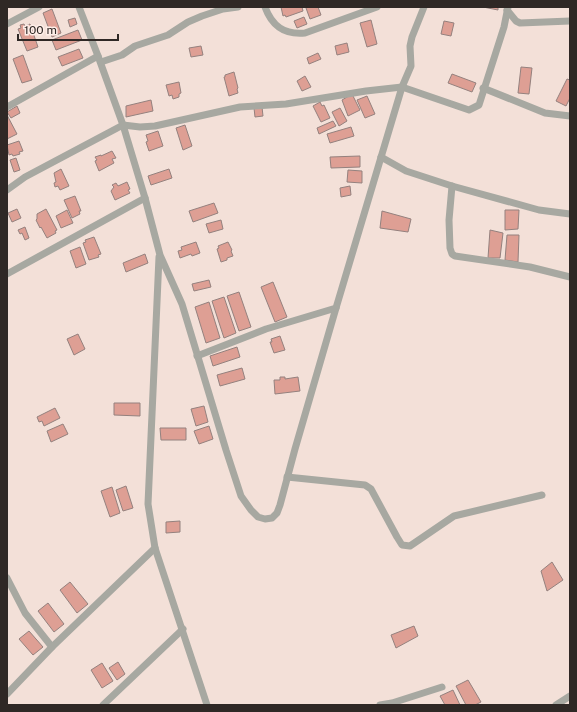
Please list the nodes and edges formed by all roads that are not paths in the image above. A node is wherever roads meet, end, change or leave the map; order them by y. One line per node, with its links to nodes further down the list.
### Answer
1 (39, 7): 9 (street)
2 (79, 7): 10 (street)
3 (238, 7): 10 (street)
4 (265, 7): 5 (street)
5 (377, 7)
6 (424, 7): 11 (street)
7 (508, 9): 8 (street); 12 (street)
8 (570, 21)
9 (7, 24)
10 (100, 59): 13 (street); 15 (street)
11 (402, 87): 12 (street); 15 (street); 16 (street)
12 (483, 88): 14 (street)
13 (7, 107)
14 (570, 116)
15 (123, 125): 18 (street); 19 (street)
16 (381, 157): 17 (street); 24 (street)
17 (452, 186): 20 (street); 23 (street)
18 (7, 190)
19 (145, 198): 21 (street); 22 (street)
20 (570, 214)
21 (160, 255): 25 (street); 28 (street)
22 (7, 274)
23 (570, 277)
24 (336, 308): 25 (street); 26 (street)
25 (197, 356): 26 (street)
26 (287, 477): 27 (street)
27 (542, 495)
28 (155, 548): 31 (street); 32 (street)
29 (7, 578): 30 (street)
30 (9, 589): 32 (street)
31 (183, 629): 36 (street); 37 (street)
32 (52, 647): 34 (street)
33 (442, 687): 39 (street)
34 (7, 694)
35 (568, 700): 40 (street)
36 (206, 702): 38 (street)
37 (103, 705)
38 (200, 705)
39 (380, 705)
40 (556, 705)

